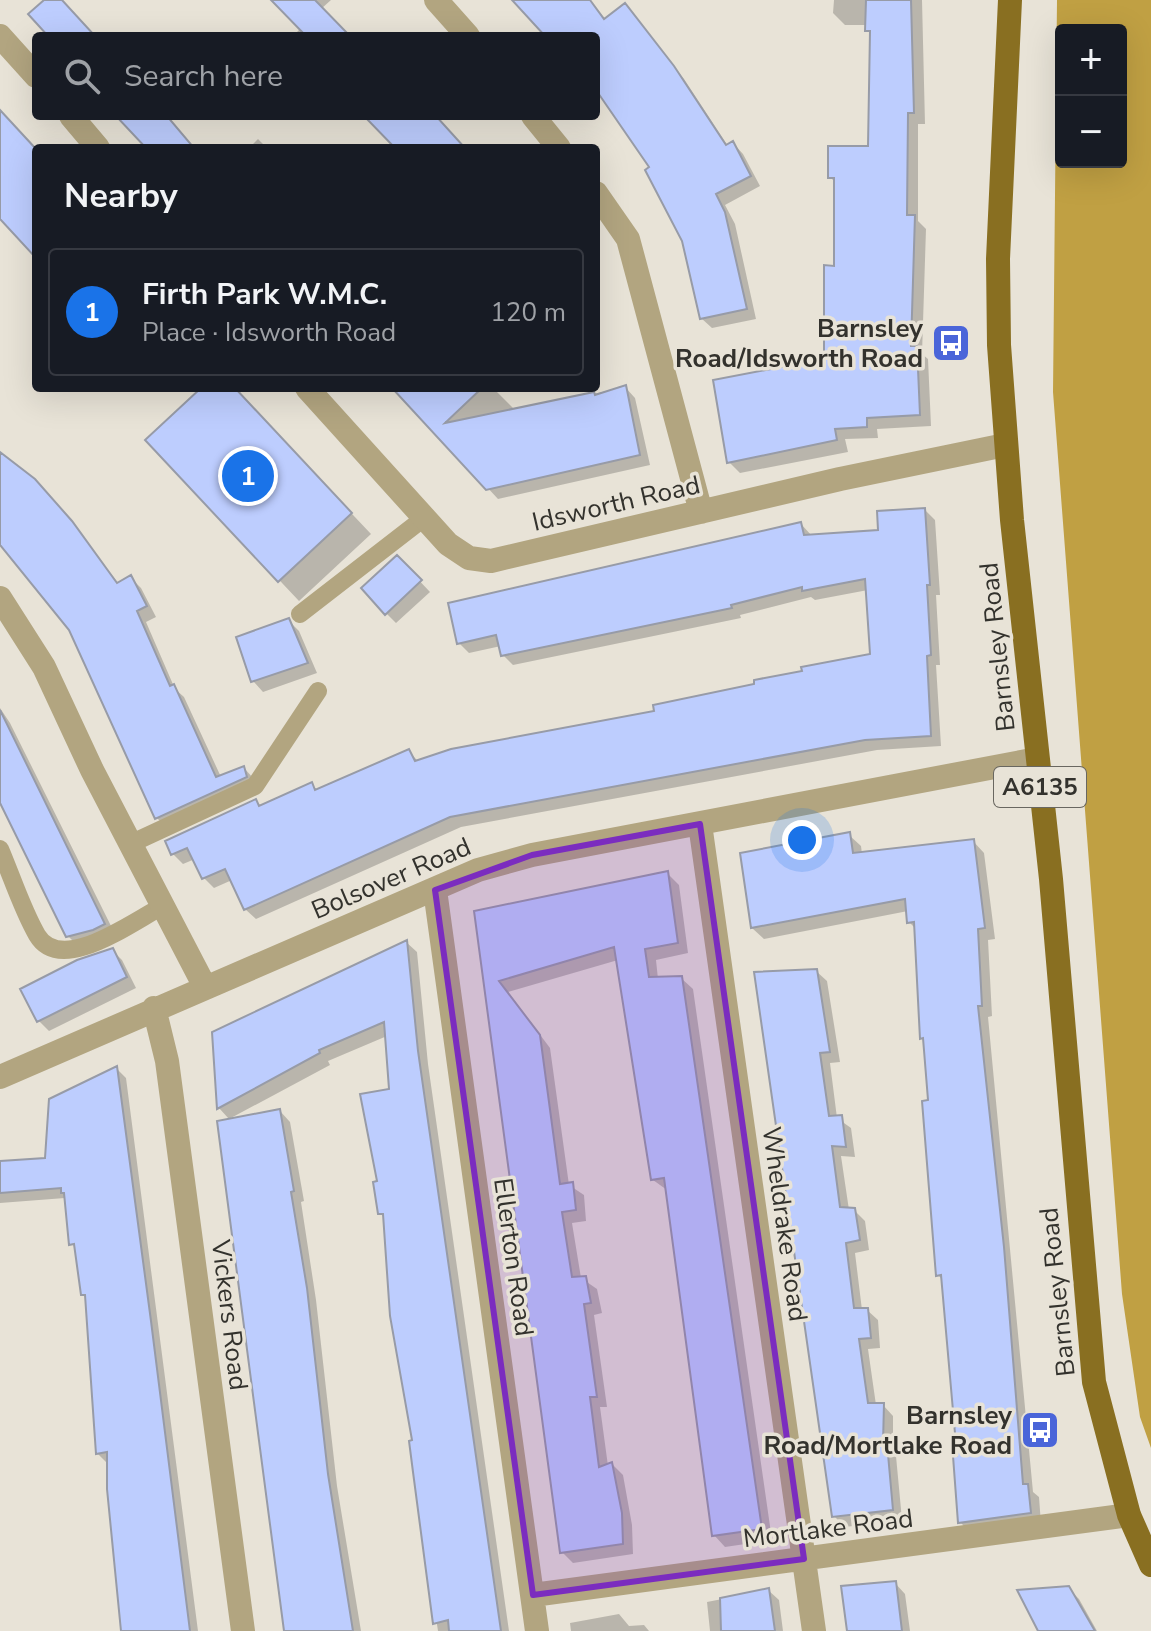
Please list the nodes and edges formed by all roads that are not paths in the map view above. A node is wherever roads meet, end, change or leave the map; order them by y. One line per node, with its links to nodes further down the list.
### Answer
1 (436, 0): 3 (street)
2 (1010, 0): 12 (main road, Barnsley Road / A6135)
3 (464, 32)
4 (0, 36): 5 (street)
5 (32, 72)
6 (74, 120): 8 (street)
7 (536, 120): 9 (street)
8 (95, 144)
9 (556, 144)
10 (600, 199): 13 (street)
11 (311, 392): 14 (street, Idsworth Road)
12 (1005, 445): 13 (street, Idsworth Road); 18 (main road, Barnsley Road / A6135)
13 (701, 512): 14 (street, Idsworth Road)
14 (424, 518): 16 (lane)
15 (0, 598): 20 (street)
16 (300, 614)
17 (318, 691): 20 (lane)
18 (1037, 759): 19 (street, Bolsover Road); 27 (main road, Barnsley Road / A6135)
19 (700, 824): 22 (street, Bolsover Road); 28 (street, Wheldrake Road)
20 (130, 844): 23 (street)
21 (0, 849): 23 (lane)
22 (435, 890): 24 (street, Bolsover Road); 30 (street, Ellerton Road)
23 (163, 906): 24 (street)
24 (205, 987): 25 (street, Bolsover Road)
25 (154, 1008): 26 (street, Bolsover Road); 31 (street, Vickers Road)
26 (0, 1077)
27 (1129, 1515): 28 (street, Mortlake Road); 29 (main road, Barnsley Road / A6135)
28 (804, 1559): 30 (street, Mortlake Road); 33 (street, Wheldrake Road)
29 (1151, 1565)
30 (533, 1595): 32 (street, Ellerton Road)
31 (243, 1631)
32 (537, 1631)
33 (814, 1631)

